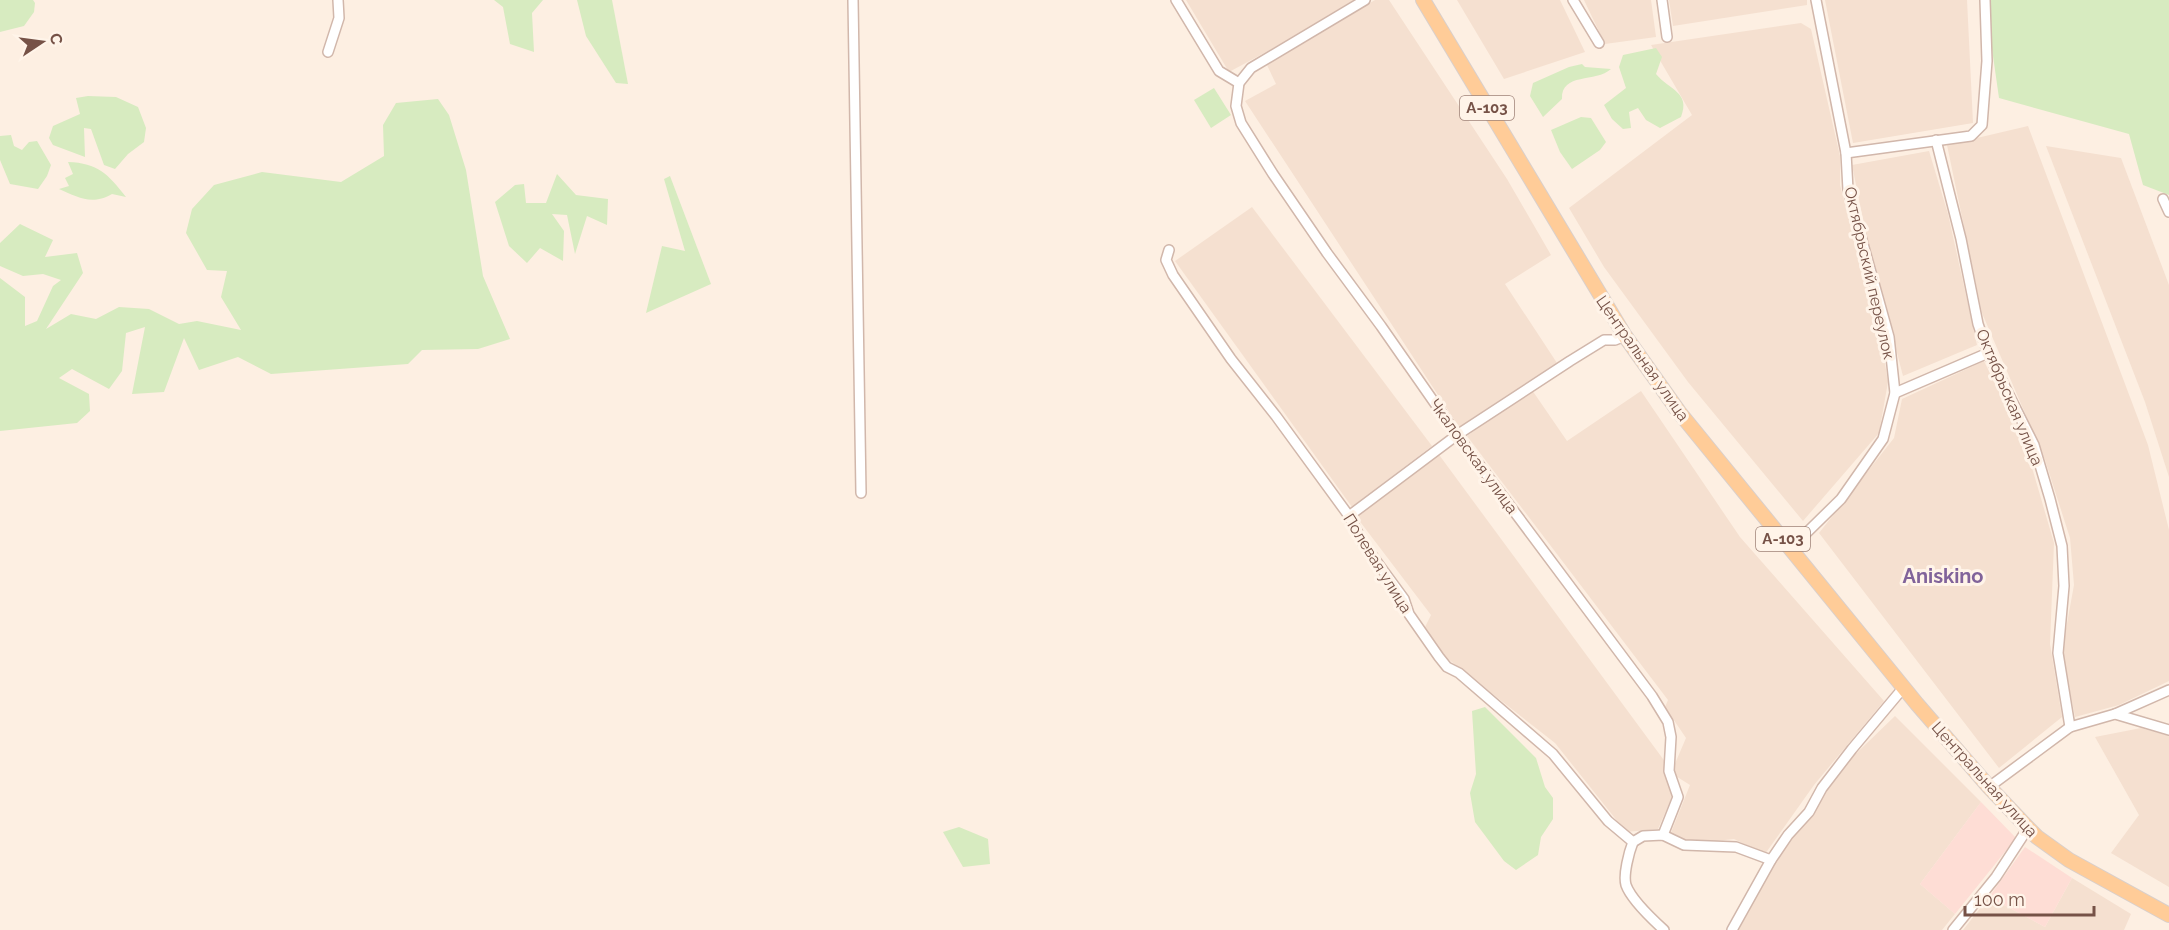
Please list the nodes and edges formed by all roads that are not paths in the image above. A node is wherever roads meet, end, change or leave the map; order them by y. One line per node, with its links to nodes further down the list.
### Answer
1 (338, 0): 12 (street)
2 (853, 0): 23 (street)
3 (1176, 0): 13 (street)
4 (1365, 0): 13 (street)
5 (1423, 0): 19 (main road, Центральная улица / А-103)
6 (1573, 0): 11 (street)
7 (1662, 0): 10 (street)
8 (1816, 0): 15 (street, Октябрьский переулок)
9 (1985, 0): 14 (street)
10 (1667, 37)
11 (1599, 43)
12 (328, 52)
13 (1239, 83): 22 (street, Чкаловская улица)
14 (1936, 140): 15 (street); 20 (street, Октябрьская улица)
15 (1846, 153): 21 (street, Октябрьский переулок)
16 (2163, 199): 17 (street)
17 (2169, 212)
18 (1169, 250): 24 (street, Полевая улица)
19 (1624, 336): 22 (street); 25 (main road, Центральная улица / А-103)
20 (1988, 353): 21 (street); 29 (street, Октябрьская улица)
21 (1895, 393): 25 (street, Октябрьский переулок)
22 (1457, 435): 24 (street); 33 (street, Чкаловская улица)
23 (861, 494)
24 (1349, 516): 34 (street, Полевая улица)
25 (1791, 548): 26 (main road, Центральная улица / А-103)
26 (1904, 687): 31 (main road, Центральная улица / А-103); 35 (street)
27 (2169, 690): 28 (street)
28 (2115, 714): 29 (street); 30 (street)
29 (2070, 727): 31 (street)
30 (2169, 730)
31 (1989, 787): 32 (main road, Центральная улица / А-103)
32 (2028, 828): 36 (main road, Центральная улица / А-103); 39 (street)
33 (1663, 835): 34 (street); 35 (street)
34 (1633, 842): 37 (street)
35 (1771, 860): 38 (street)
36 (2169, 915)
37 (1664, 930)
38 (1732, 930)
39 (1953, 930)

